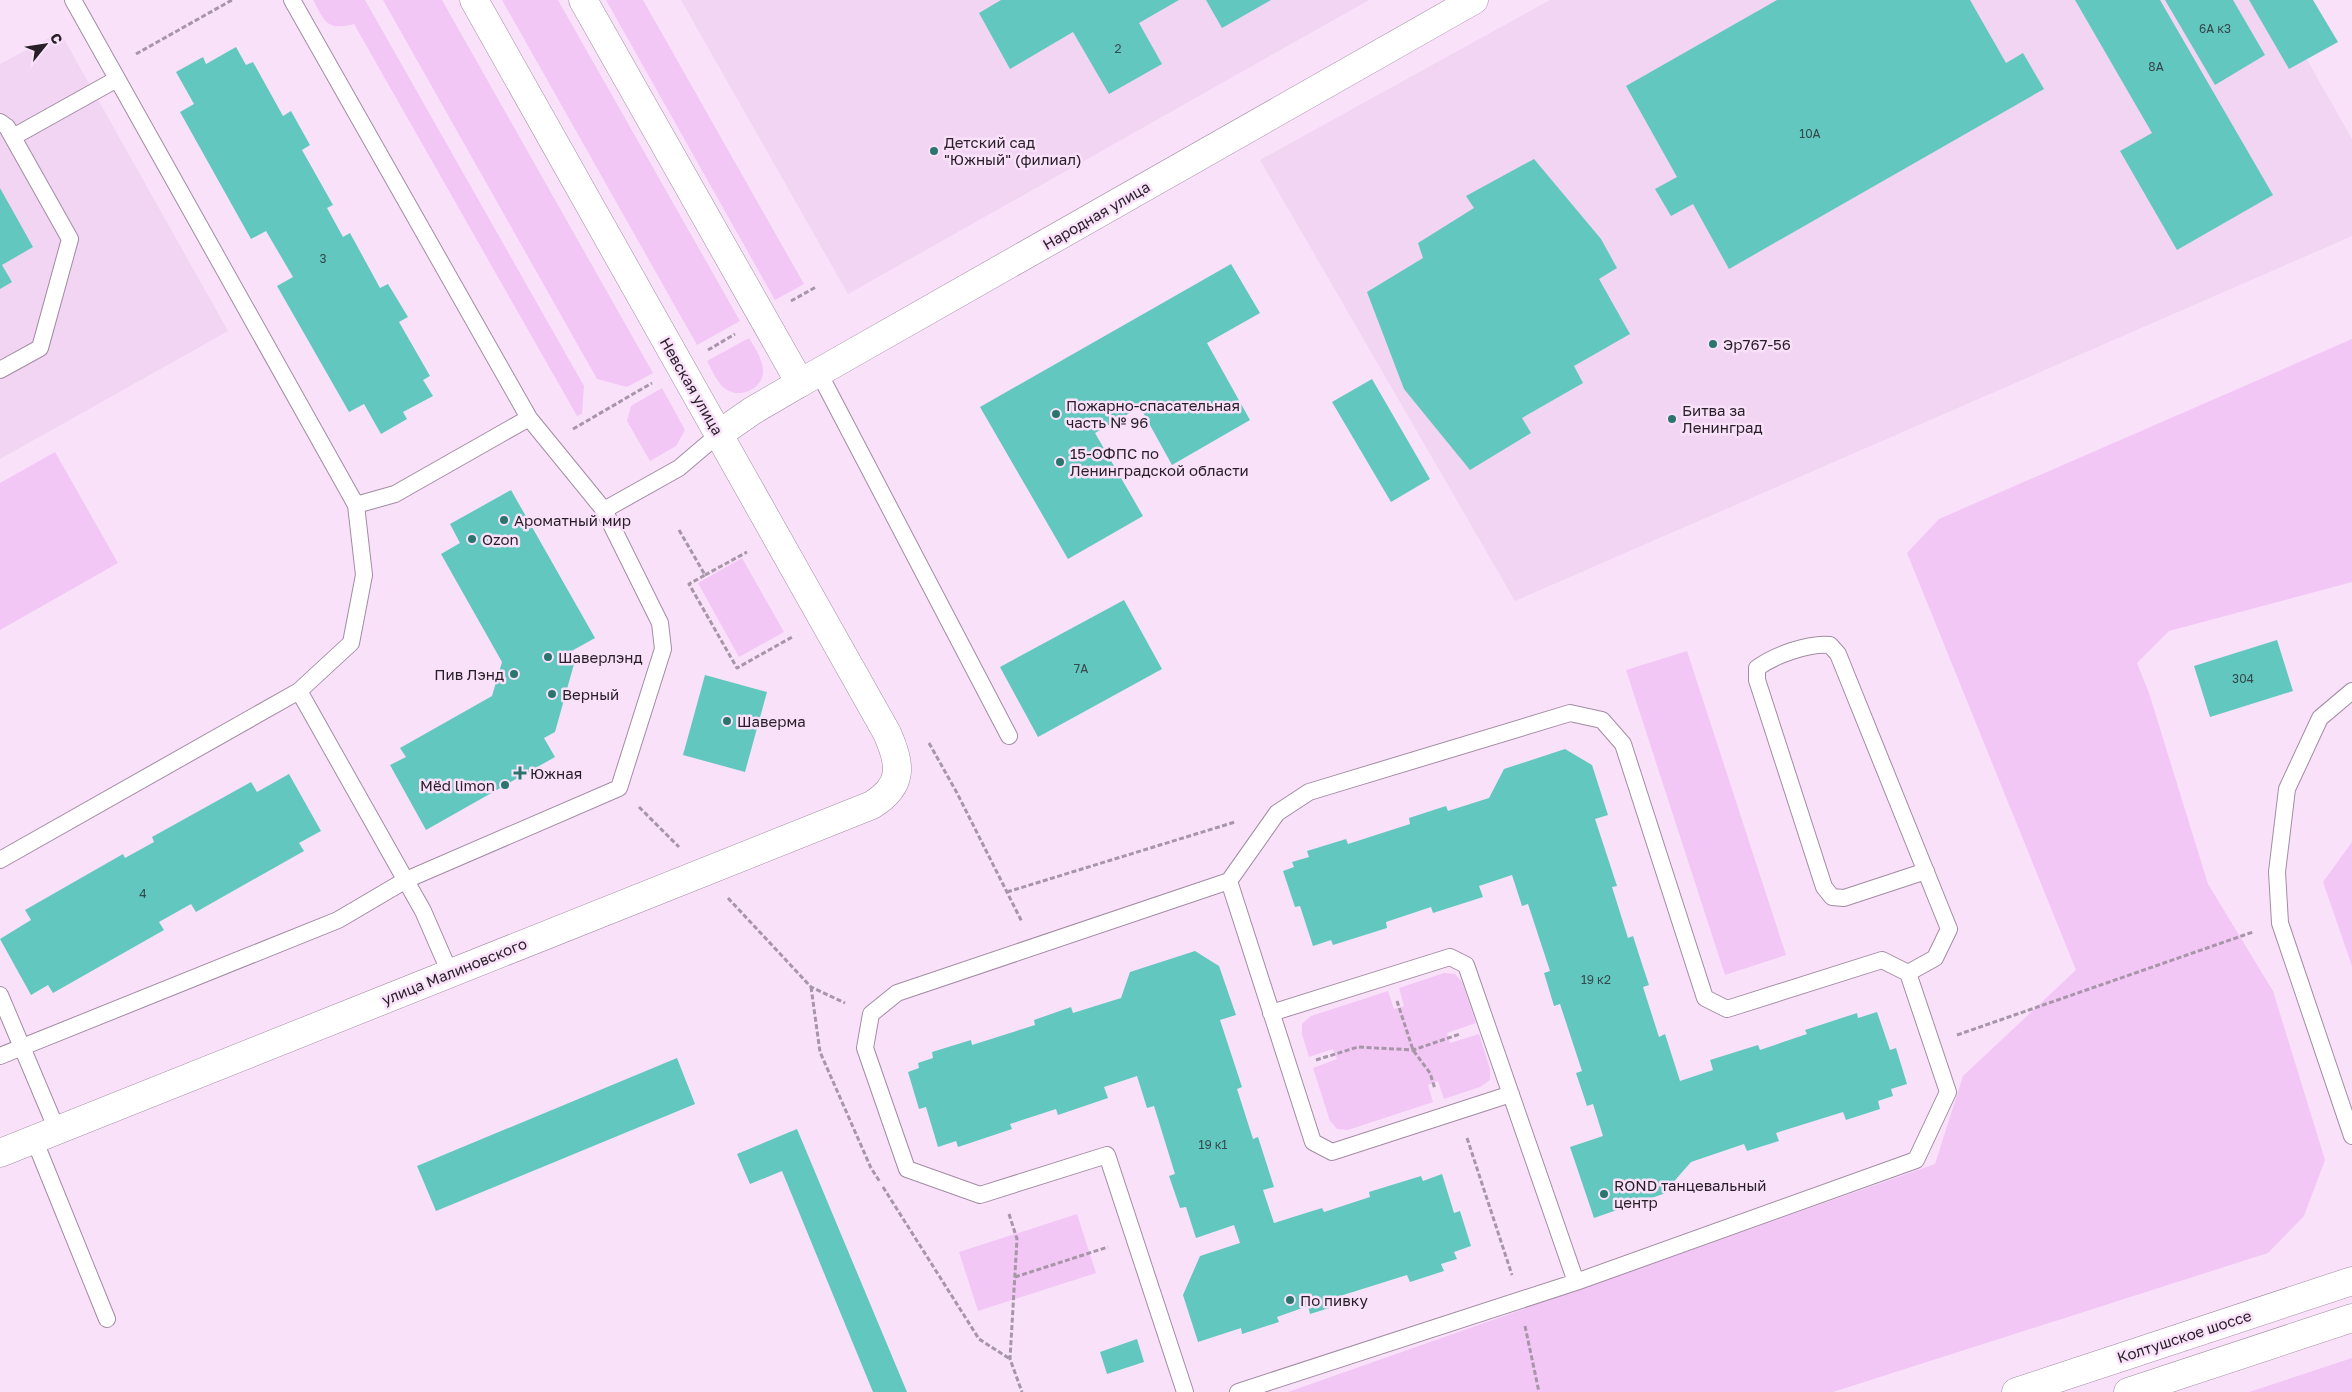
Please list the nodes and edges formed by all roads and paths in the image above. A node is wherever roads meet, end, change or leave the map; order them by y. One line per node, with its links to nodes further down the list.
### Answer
1 (73, 0): 7 (lane)
2 (232, 0): 7 (path)
3 (292, 0): 17 (lane)
4 (474, 0): 18 (street, Невская улица)
5 (583, 0): 15 (street)
6 (1474, 0): 15 (street, Народная улица)
7 (114, 73): 9 (lane); 20 (lane)
8 (0, 122): 9 (lane)
9 (13, 137): 14 (lane)
10 (816, 287): 11 (path)
11 (787, 303)
12 (736, 334): 13 (path)
13 (702, 353)
14 (0, 370)
15 (809, 378): 18 (street, Народная улица); 28 (lane)
16 (657, 380): 19 (path)
17 (529, 418): 19 (lane); 20 (lane)
18 (719, 434): 21 (lane); 30 (street, Невская улица)
19 (548, 442): 21 (lane)
20 (356, 505): 26 (lane)
21 (604, 510): 31 (lane)
22 (679, 530): 24 (path)
23 (751, 560): 24 (path)
24 (705, 575): 25 (path)
25 (790, 627)
26 (299, 691): 33 (lane); 36 (lane)
27 (2352, 691): 39 (lane)
28 (1009, 736)
29 (928, 741): 38 (path)
30 (897, 778): 35 (street, улица Малиновского)
31 (619, 788): 35 (path); 36 (lane)
32 (1277, 813): 37 (lane); 38 (path); 42 (lane)
33 (0, 860)
34 (1926, 871): 34 (lane); 42 (lane)
35 (704, 872): 41 (street, улица Малиновского); 46 (path)
36 (406, 880): 41 (lane); 49 (lane)
37 (1229, 881): 40 (lane); 45 (lane)
38 (1007, 892): 40 (path)
39 (2280, 922): 48 (path); 56 (lane)
40 (1035, 948): 46 (lane)
41 (450, 973): 55 (street, улица Малиновского)
42 (1908, 973): 48 (lane)
43 (1389, 976): 45 (lane); 47 (lane); 50 (path)
44 (0, 995): 49 (lane)
45 (1271, 1013): 52 (lane)
46 (870, 1014): 58 (lane)
47 (1487, 1026): 50 (path); 53 (lane)
48 (1932, 1044): 62 (lane)
49 (23, 1047): 51 (lane); 55 (lane)
50 (1413, 1050): 52 (path); 54 (path)
51 (0, 1056)
52 (1290, 1069): 54 (lane)
53 (1511, 1094): 54 (lane); 62 (lane)
54 (1451, 1113): 63 (path)
55 (46, 1134): 57 (street, улица Малиновского); 65 (lane)
56 (2352, 1136)
57 (0, 1153)
58 (1000, 1189): 59 (lane); 60 (path)
59 (1134, 1238): 60 (path); 67 (lane)
60 (1014, 1277): 66 (path)
61 (2352, 1281): 70 (street, Колтушское шоссе)
62 (1576, 1282): 63 (lane)
63 (1520, 1300): 68 (lane); 69 (path)
64 (2352, 1318): 71 (street)
65 (107, 1319)
66 (1022, 1392)
67 (1185, 1392)
68 (1238, 1392)
69 (1539, 1392)
70 (2016, 1392)
71 (2128, 1392)

